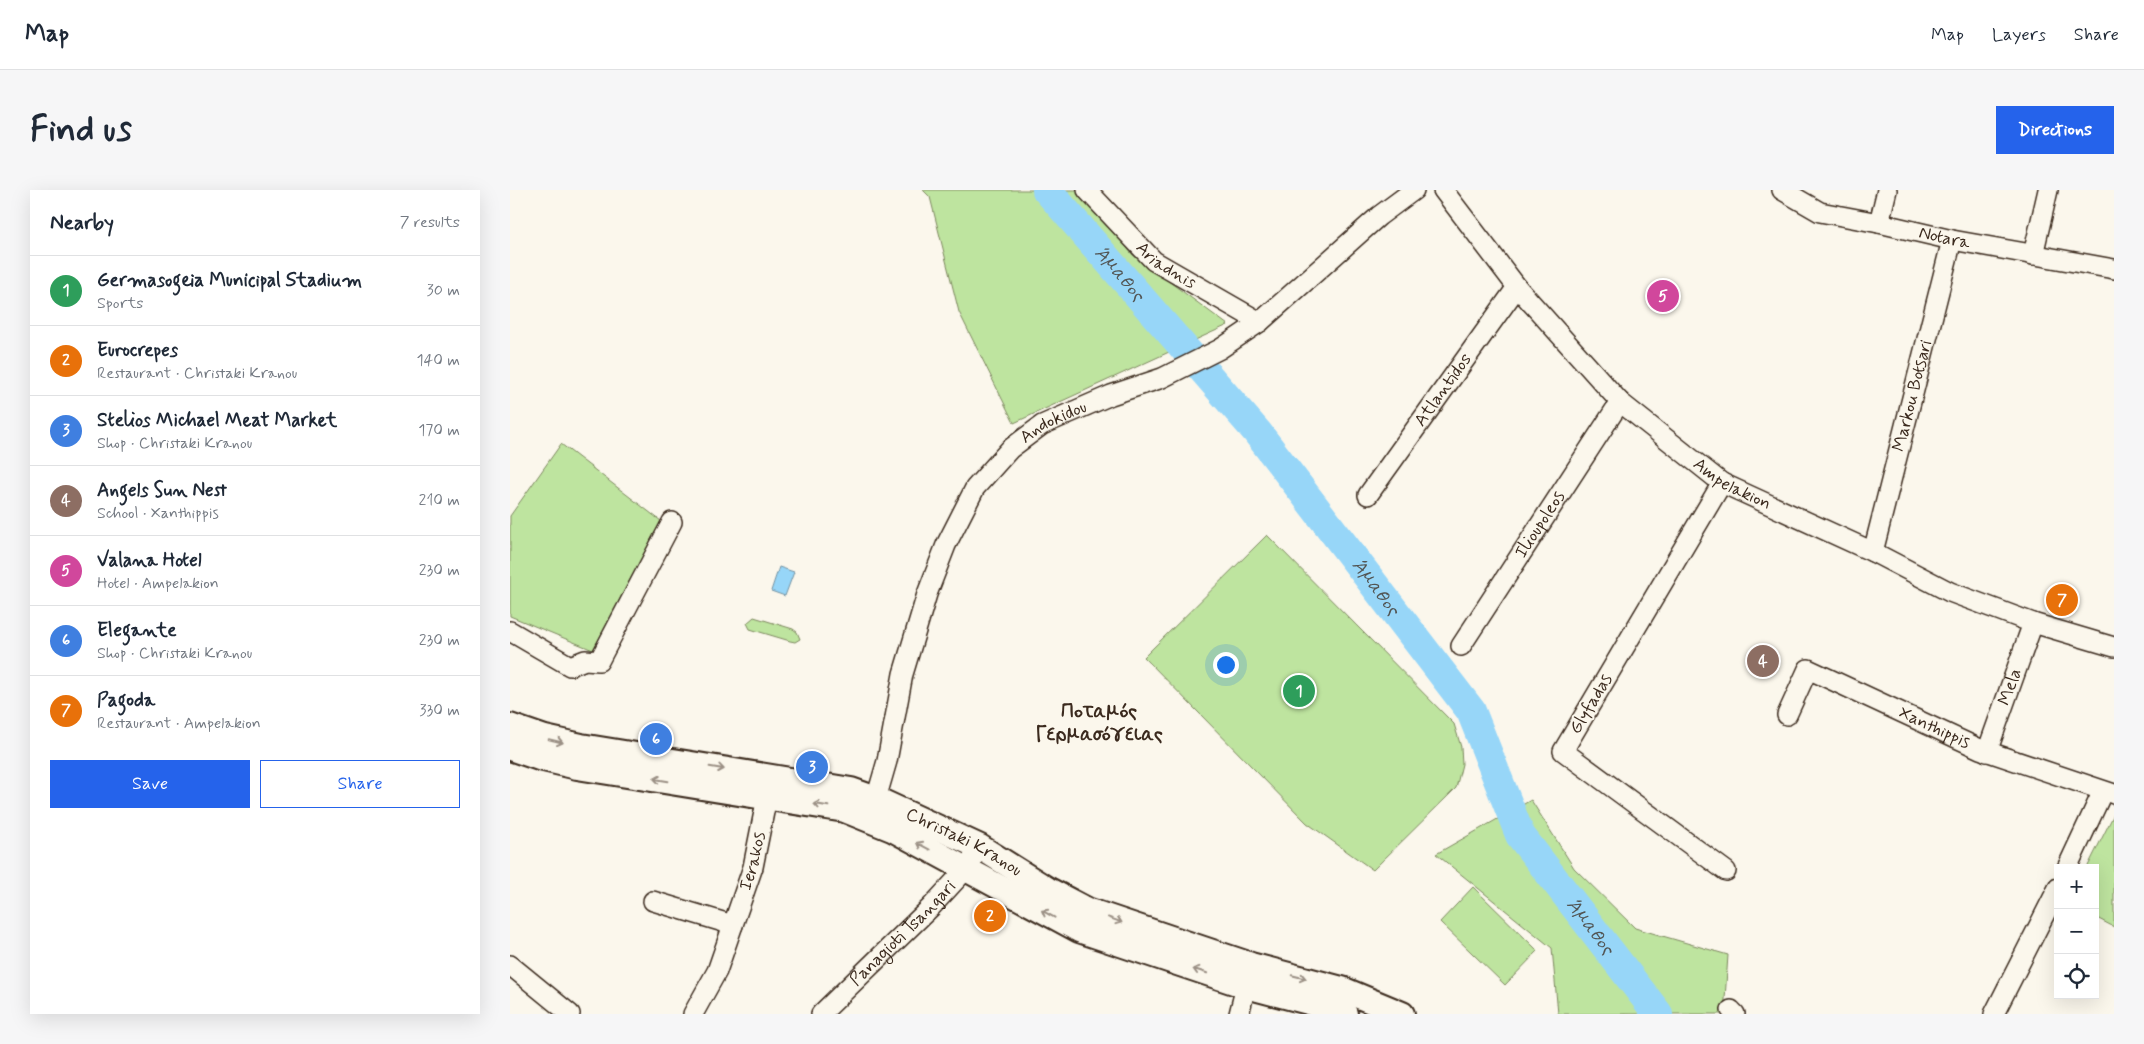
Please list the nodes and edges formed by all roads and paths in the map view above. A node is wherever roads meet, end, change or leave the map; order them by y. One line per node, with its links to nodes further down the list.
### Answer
1 (1087, 190): 12 (street, Ariadnis)
2 (1414, 190): 12 (street, Andokidou)
3 (1443, 190): 11 (street, Ampelakion)
4 (1782, 190): 7 (street, Notara)
5 (1888, 190): 7 (street)
6 (2048, 190): 9 (street)
7 (1879, 223): 8 (street, Notara)
8 (1952, 240): 9 (street, Notara); 17 (street, Markou Botsari)
9 (2033, 254): 10 (street, Notara)
10 (2114, 269)
11 (1518, 287): 13 (street, Ampelakion); 15 (street, Atlantidos)
12 (1260, 322): 28 (street, Andokidou)
13 (1620, 402): 14 (street, Ampelakion); 20 (street, Ilioupoleos)
14 (1722, 483): 17 (street, Ampelakion); 32 (street, Glyfadas)
15 (1368, 495)
16 (672, 522): 19 (street)
17 (1873, 552): 18 (street, Ampelakion)
18 (2033, 623): 21 (street, Ampelakion); 25 (street, Mela)
19 (510, 631)
20 (1461, 646)
21 (2114, 647)
22 (1786, 715): 25 (street, Xanthippis)
23 (510, 726): 28 (main road, Christaki Kranou, one-way to 28)
24 (510, 748): 27 (main road, Christaki Kranou, one-way to 24)
25 (1987, 752): 26 (street, Xanthippis)
26 (2108, 792): 30 (street)
27 (767, 797): 31 (main road, Christaki Kranou, one-way to 27); 35 (street, Ierakos)
28 (876, 799): 29 (main road, Christaki Kranou)
29 (980, 847): 31 (street, Panagioti Tsangari); 43 (main road, Christaki Kranou, one-way to 43)
30 (2069, 864)
31 (966, 869): 37 (main road, Christaki Kranou, one-way to 31); 40 (street, Panagioti Tsangari)
32 (1726, 871)
33 (2054, 896): 44 (street)
34 (654, 901): 35 (street)
35 (733, 925): 39 (street, Ierakos)
36 (510, 965): 38 (street)
37 (1246, 986): 41 (street); 42 (main road, Christaki Kranou)
38 (570, 1014)
39 (693, 1014)
40 (821, 1014)
41 (1239, 1014)
42 (1345, 1014)
43 (1402, 1014)
44 (1994, 1014)

